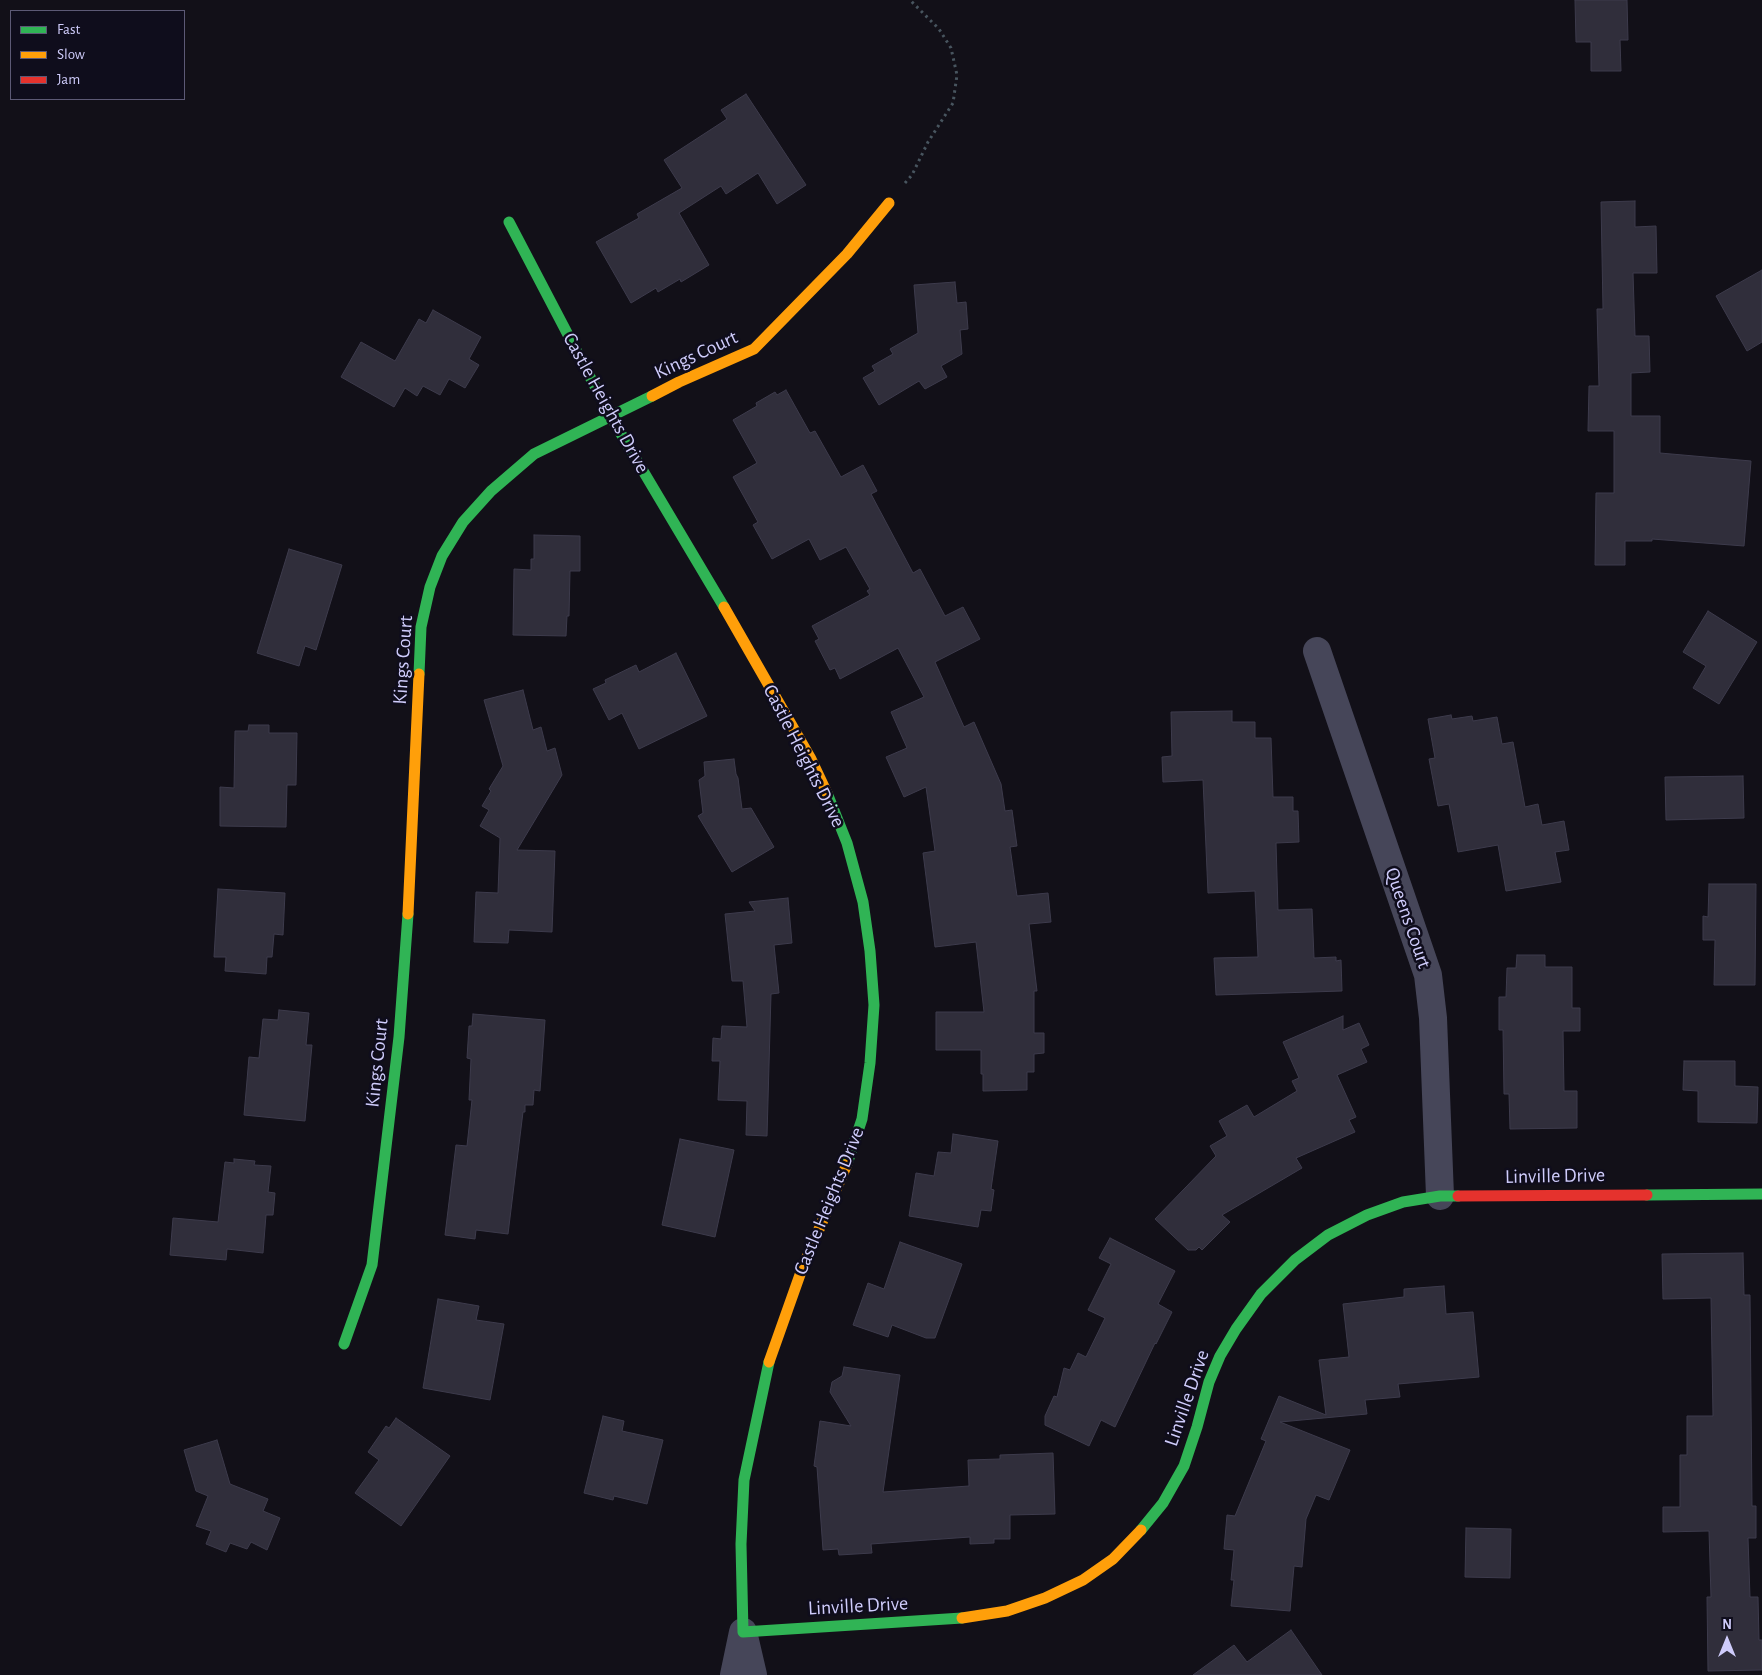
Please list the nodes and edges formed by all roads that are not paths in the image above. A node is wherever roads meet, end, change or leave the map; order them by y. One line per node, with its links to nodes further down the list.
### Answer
1 (890, 203): 3 (street, Kings Court)
2 (509, 222): 3 (street, Castle Heights Drive)
3 (611, 418): 7 (street, Kings Court); 8 (street, Castle Heights Drive)
4 (1317, 651): 6 (street, Queens Court)
5 (1762, 1194): 6 (street, Linville Drive)
6 (1440, 1196): 8 (street, Linville Drive)
7 (344, 1344)
8 (743, 1632): 9 (street, Castle Heights Drive); 10 (street, Castle Heights Drive)
9 (734, 1675)
10 (753, 1675)

